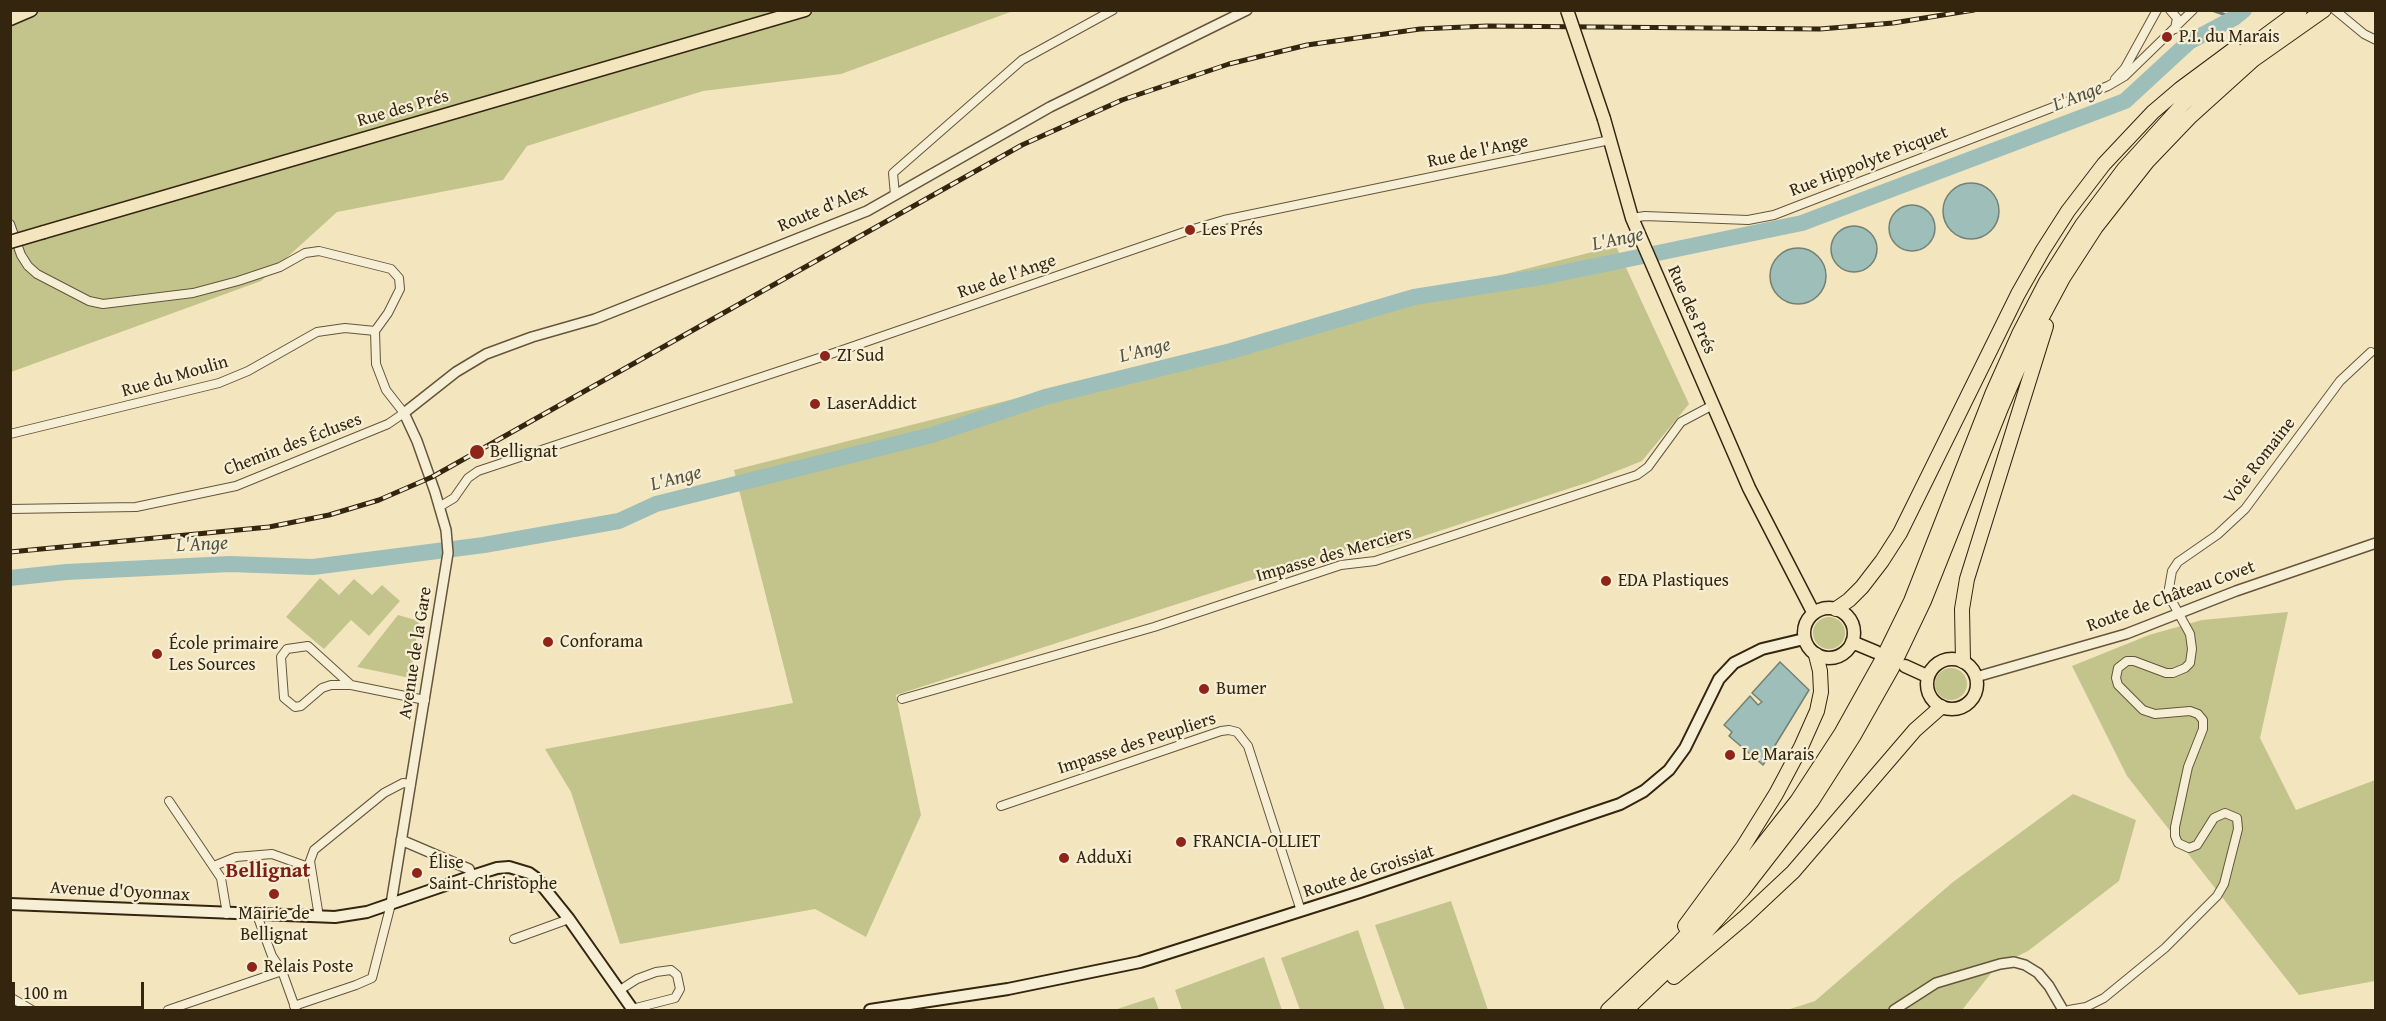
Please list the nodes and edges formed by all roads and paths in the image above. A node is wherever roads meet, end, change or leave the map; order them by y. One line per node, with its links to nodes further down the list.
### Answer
1 (32, 10): 12 (main road)
2 (806, 10): 20 (main road, Rue des Prés, bridge)
3 (1113, 10): 17 (street)
4 (1247, 10): 17 (street, Route d'Alex)
5 (1567, 10): 16 (main road, Rue des Prés, bridge)
6 (2170, 10): 13 (street)
7 (2193, 10): 13 (street, Rue Hippolyte Picquet)
8 (2299, 10): 30 (highway); 60 (highway)
9 (2324, 10): 21 (highway)
10 (2335, 10): 14 (street)
11 (2158, 11): 15 (street, Rue Hippolyte Picquet)
12 (10, 19)
13 (2174, 30): 15 (street, Rue Hippolyte Picquet)
14 (2376, 40)
15 (2108, 86): 18 (street, Rue Hippolyte Picquet)
16 (1610, 140): 18 (main road, Rue des Prés); 27 (street, Rue de l'Ange)
17 (895, 195): 25 (street, Route d'Alex)
18 (1632, 218): 24 (main road, Rue des Prés)
19 (10, 224): 22 (street)
20 (10, 242)
21 (2063, 278): 37 (highway); 70 (highway)
22 (375, 331): 25 (street); 26 (street, Rue du Moulin)
23 (2371, 352): 32 (street, Voie Romaine)
24 (1713, 405): 31 (main road, Rue des Prés); 42 (street, Impasse des Merciers)
25 (404, 413): 27 (street, Avenue de la Gare); 28 (street, Chemin des Écluses)
26 (10, 434)
27 (439, 507): 43 (street, Avenue de la Gare)
28 (10, 509)
29 (2376, 543): 32 (street, Route de Château Covet)
30 (1836, 609): 31 (main road); 34 (main road)
31 (1814, 612): 33 (main road)
32 (2179, 615): 40 (street, Route de Château Covet); 74 (street, Voie Romaine)
33 (1804, 639): 36 (main road); 54 (main road, Route de Groissiat)
34 (1852, 642): 35 (main road); 36 (main road)
35 (1876, 652)
36 (1816, 655): 60 (highway)
37 (1963, 661): 39 (main road); 40 (main road)
38 (1905, 666): 39 (main road)
39 (1927, 676): 44 (main road)
40 (1976, 677): 44 (main road)
41 (351, 685): 41 (street); 43 (street)
42 (902, 699)
43 (425, 700): 45 (street, Avenue de la Gare)
44 (1941, 707): 71 (highway)
45 (411, 784): 48 (street, Avenue de la Gare); 50 (street)
46 (169, 801): 49 (street)
47 (1001, 806): 54 (street, Impasse des Peupliers)
48 (401, 840): 51 (street); 53 (street, Avenue de la Gare)
49 (214, 866): 50 (street); 55 (street)
50 (311, 867): 57 (street)
51 (472, 876): 53 (main road, Avenue d'Oyonnax); 58 (main road, Avenue d'Oyonnax)
52 (10, 904): 55 (main road, Avenue d'Oyonnax)
53 (391, 904): 57 (main road, Avenue d'Oyonnax); 64 (street)
54 (1301, 911): 68 (main road, Route de Groissiat)
55 (227, 914): 56 (main road, Avenue d'Oyonnax)
56 (257, 915): 57 (main road, Avenue d'Oyonnax); 61 (street)
57 (319, 917)
58 (569, 920): 59 (street); 62 (main road, Avenue d'Oyonnax)
59 (514, 939)
60 (1654, 968): 69 (highway)
61 (282, 971): 64 (street); 67 (street)
62 (620, 990): 65 (main road, Avenue d'Oyonnax); 65 (street)
63 (11, 998): 66 (street)
64 (295, 1008)
65 (632, 1010)
66 (32, 1011)
67 (168, 1011)
68 (870, 1011)
69 (1608, 1011)
70 (1626, 1011)
71 (1632, 1011)
72 (1894, 1011): 73 (street)
73 (2063, 1011)
74 (2069, 1011)

